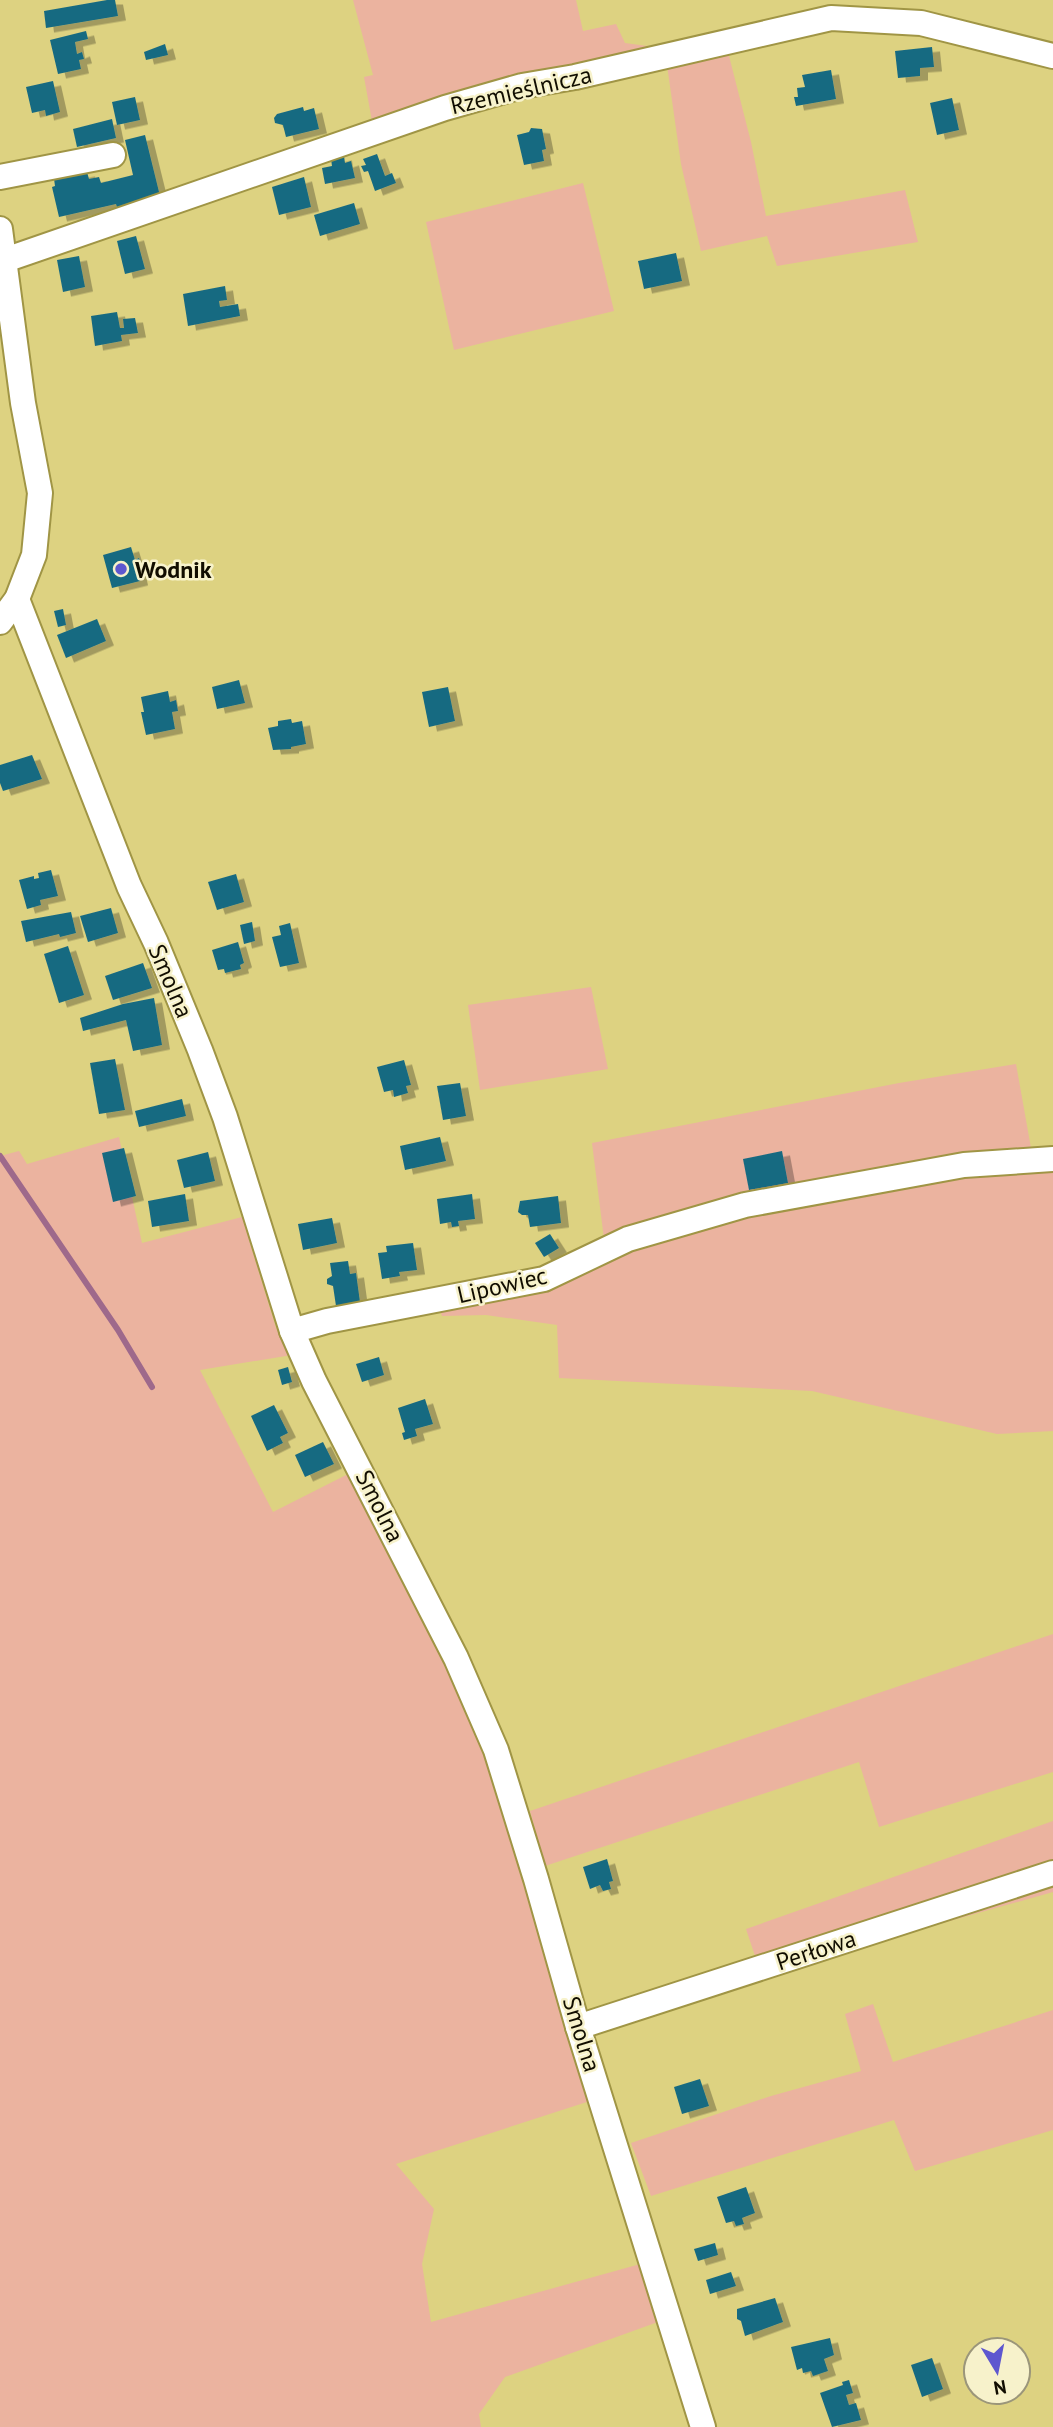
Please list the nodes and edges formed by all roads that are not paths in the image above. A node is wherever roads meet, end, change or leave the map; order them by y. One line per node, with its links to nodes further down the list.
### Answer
1 (1053, 56): 5 (street, Rzemieślnicza)
2 (113, 155): 3 (street)
3 (0, 177)
4 (0, 229): 5 (street)
5 (5, 260): 6 (street)
6 (4, 304): 7 (street)
7 (17, 600): 8 (street); 10 (street, Smolna)
8 (0, 622)
9 (1053, 1159): 10 (street, Lipowiec)
10 (292, 1331): 12 (street, Smolna)
11 (1053, 1873): 12 (street, Perłowa)
12 (578, 2027): 13 (street, Smolna)
13 (702, 2427)

